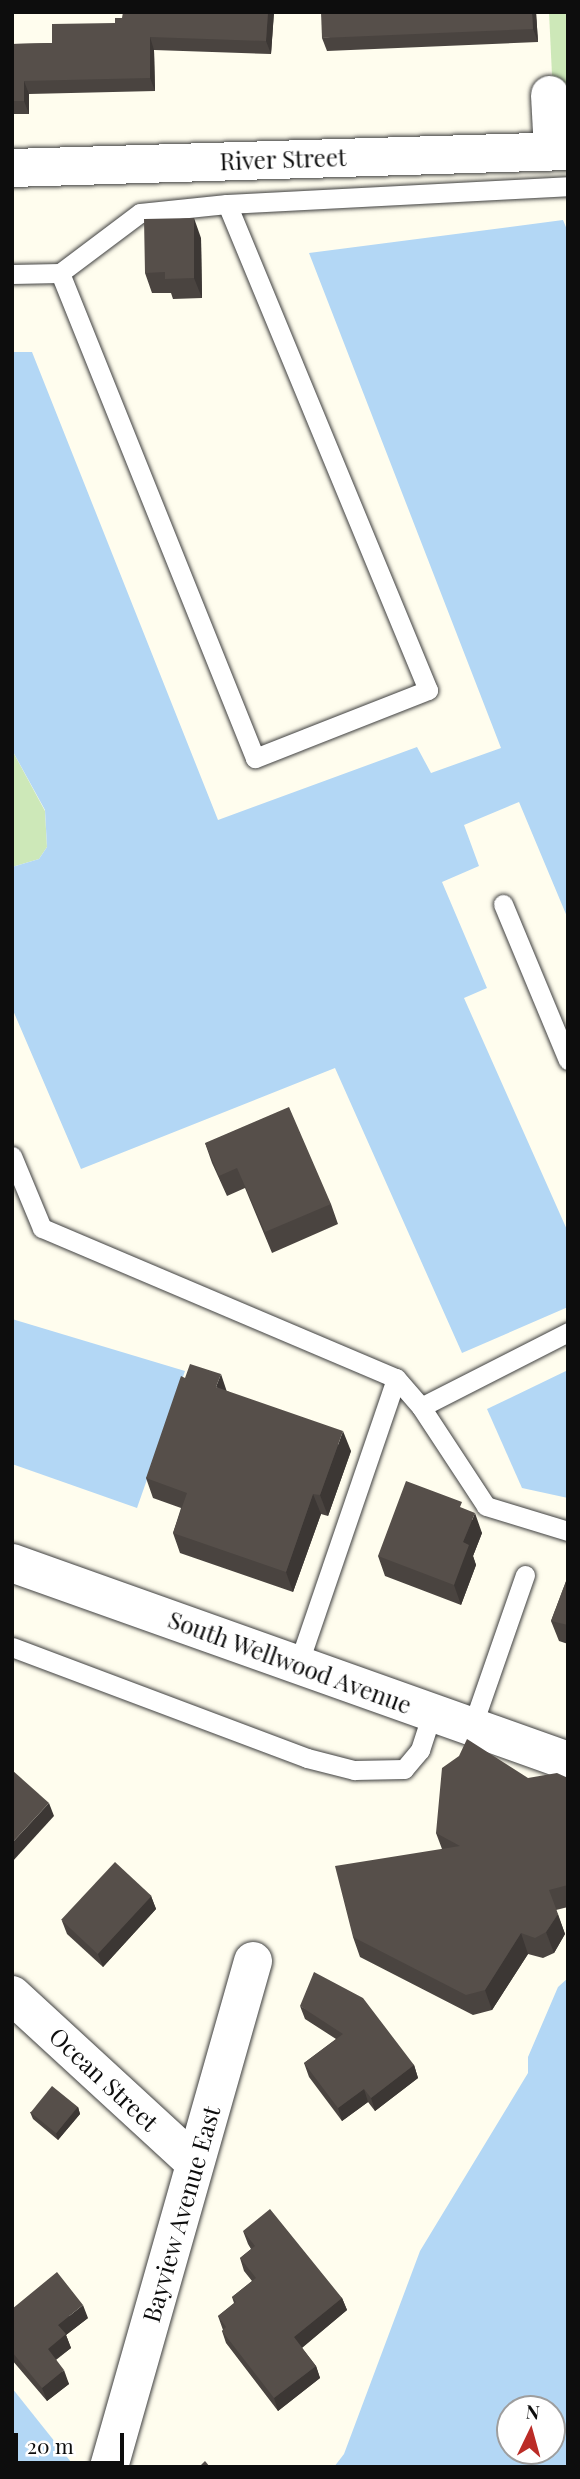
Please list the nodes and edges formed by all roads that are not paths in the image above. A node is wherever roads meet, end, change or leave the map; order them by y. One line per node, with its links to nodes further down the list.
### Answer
1 (557, 104): 2 (street, River Street)
2 (560, 151): 3 (street, River Street)
3 (12, 168)
4 (568, 186): 5 (lane)
5 (227, 204): 6 (lane); 6 (lane)
6 (60, 273): 7 (lane)
7 (12, 274)
8 (503, 905): 9 (lane)
9 (568, 1060)
10 (12, 1156): 12 (lane)
11 (568, 1332): 13 (lane)
12 (396, 1378): 13 (lane); 18 (lane)
13 (421, 1407): 14 (lane)
14 (568, 1531)
15 (12, 1563): 18 (street, South Wellwood Avenue)
16 (525, 1575): 20 (lane)
17 (12, 1647): 19 (lane)
18 (298, 1665): 19 (street, South Wellwood Avenue)
19 (432, 1712): 20 (street, South Wellwood Avenue)
20 (472, 1727): 21 (street, South Wellwood Avenue)
21 (568, 1761)
22 (253, 1961): 24 (street, Bayview Avenue East)
23 (12, 1995): 24 (street, Ocean Street)
24 (195, 2164): 25 (street, Bayview Avenue East)
25 (108, 2467)

